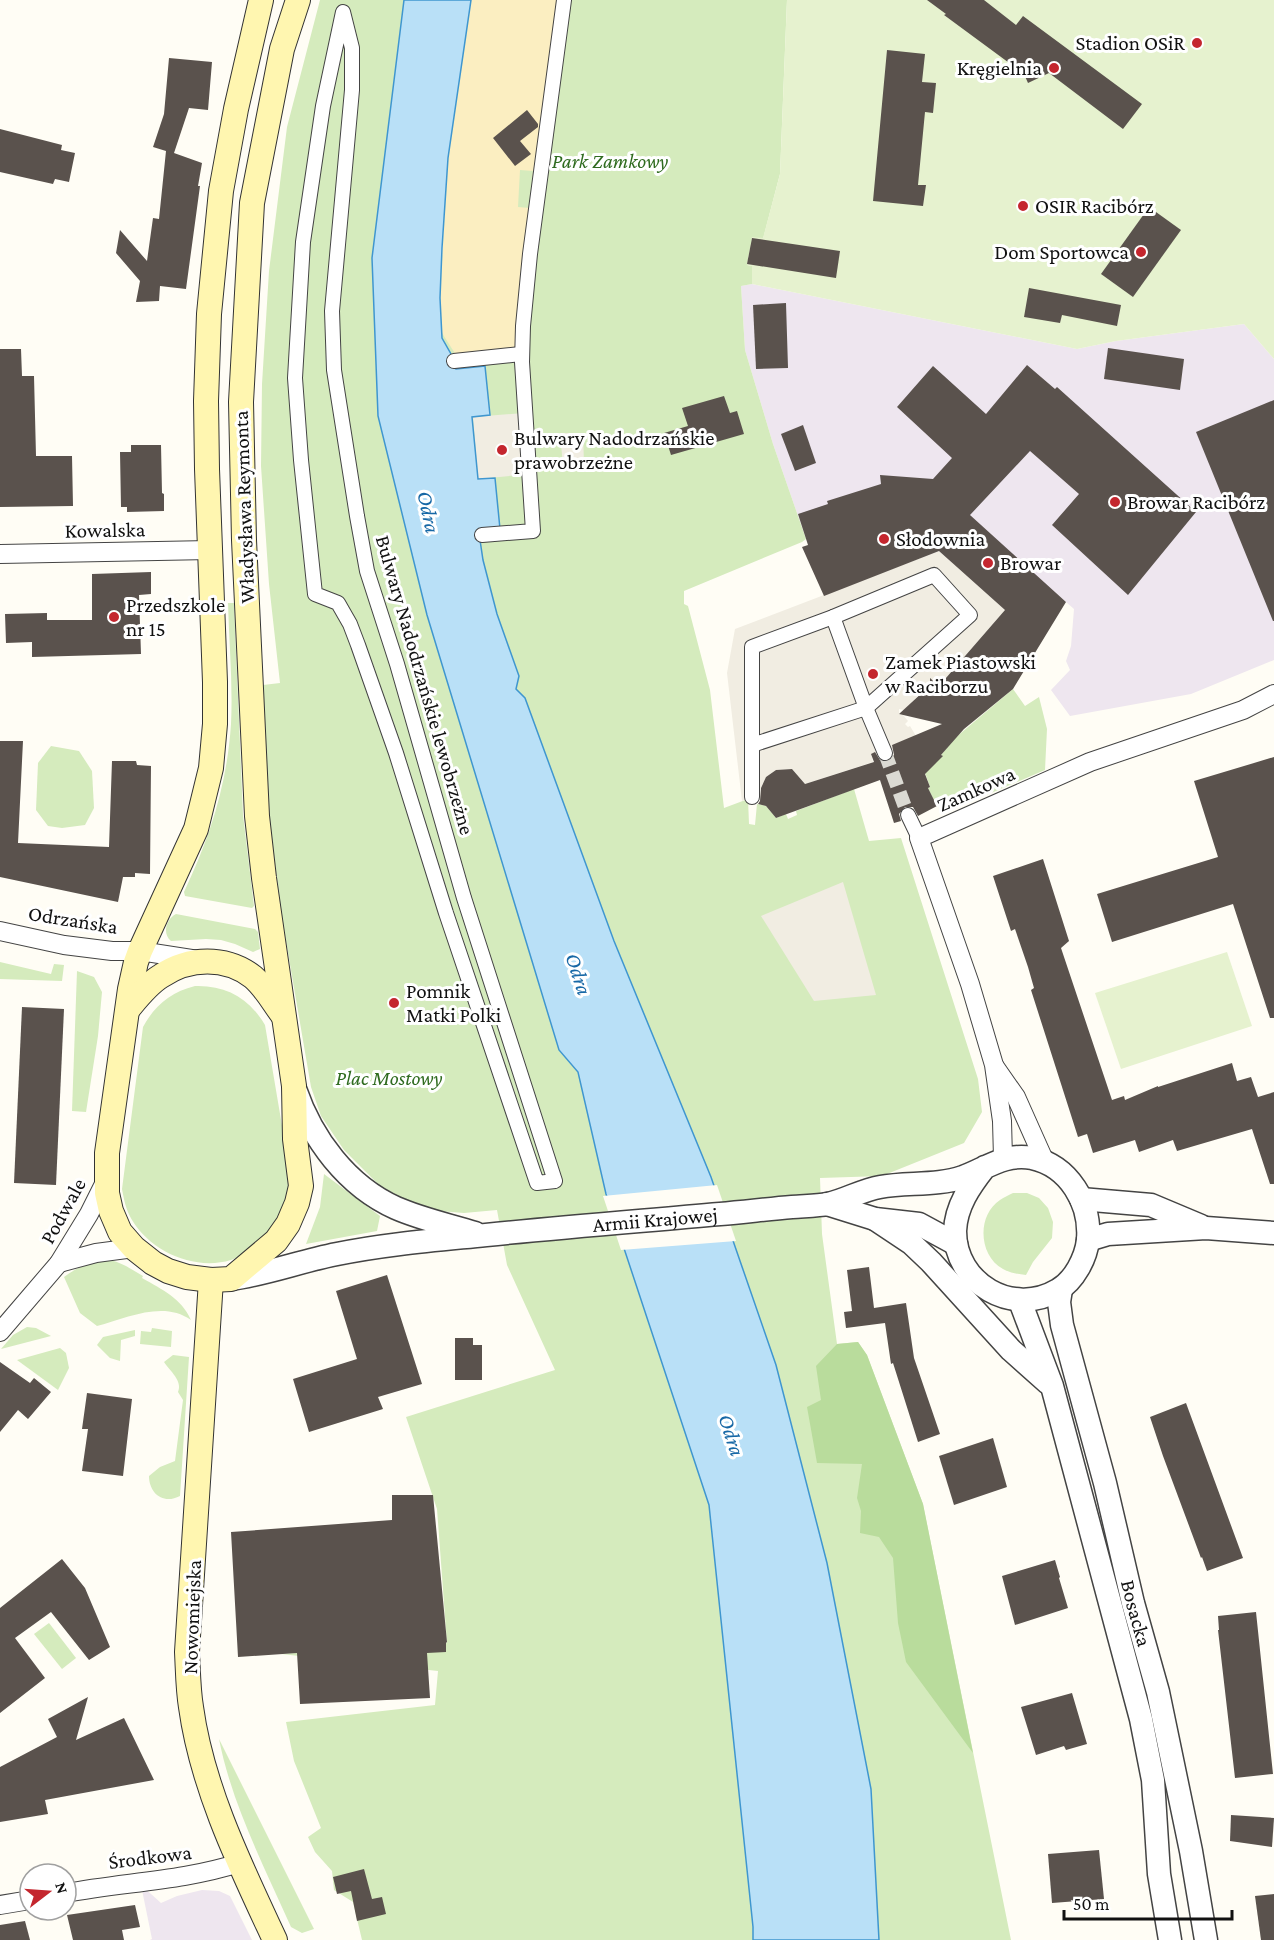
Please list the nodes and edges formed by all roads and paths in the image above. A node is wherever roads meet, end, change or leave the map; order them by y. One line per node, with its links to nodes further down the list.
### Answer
1 (261, 0): 7 (main road, Władysława Reymonta)
2 (298, 0): 22 (main road, Władysława Reymonta)
3 (564, 0): 4 (street)
4 (521, 354): 5 (street); 6 (street)
5 (454, 361)
6 (482, 535)
7 (210, 550): 8 (street, Kowalska); 18 (main road, Władysława Reymonta)
8 (0, 554)
9 (832, 617): 11 (street); 11 (street); 12 (street)
10 (1274, 694): 16 (street, Zamkowa)
11 (866, 708): 12 (street); 13 (street)
12 (752, 745): 14 (street)
13 (885, 753)
14 (752, 797)
15 (908, 815): 16 (street)
16 (919, 838): 23 (street)
17 (0, 931): 18 (street, Odrzańska)
18 (140, 951): 20 (street); 21 (main road)
19 (482, 952): 19 (street, Bulwary Nadodrzańskie lewobrzeżne)
20 (206, 961): 21 (main road); 22 (main road)
21 (128, 1009): 27 (main road)
22 (285, 1018): 24 (main road, Władysława Reymonta)
23 (994, 1065): 25 (street); 26 (street)
24 (294, 1086): 33 (street, Armii Krajowej); 38 (main road, Władysława Reymonta)
25 (1045, 1162): 26 (street); 28 (street)
26 (994, 1163): 29 (street, Armii Krajowej); 35 (street)
27 (106, 1180): 36 (main road); 37 (street, Podwale)
28 (1081, 1199): 31 (street); 34 (street)
29 (827, 1204): 30 (street, Armii Krajowej); 33 (street, Armii Krajowej)
30 (875, 1219): 35 (street, Armii Krajowej); 42 (street)
31 (1206, 1228): 32 (street); 34 (street)
32 (1274, 1233)
33 (482, 1236): 38 (street, Armii Krajowej)
34 (1088, 1240): 39 (street)
35 (956, 1244): 40 (street)
36 (134, 1248): 37 (street, Podwale); 38 (main road)
37 (59, 1263): 41 (street, Podwale)
38 (221, 1279): 43 (main road, Nowomiejska)
39 (1060, 1289): 40 (street); 49 (street, Bosacka)
40 (1020, 1301): 42 (street, Bosacka)
41 (0, 1332)
42 (1052, 1386): 48 (street, Bosacka)
43 (239, 1863): 44 (street, Środkowa); 47 (main road, Nowomiejska)
44 (78, 1891)
45 (18, 1901): 46 (street)
46 (0, 1905)
47 (274, 1940)
48 (1170, 1940)
49 (1206, 1940)

